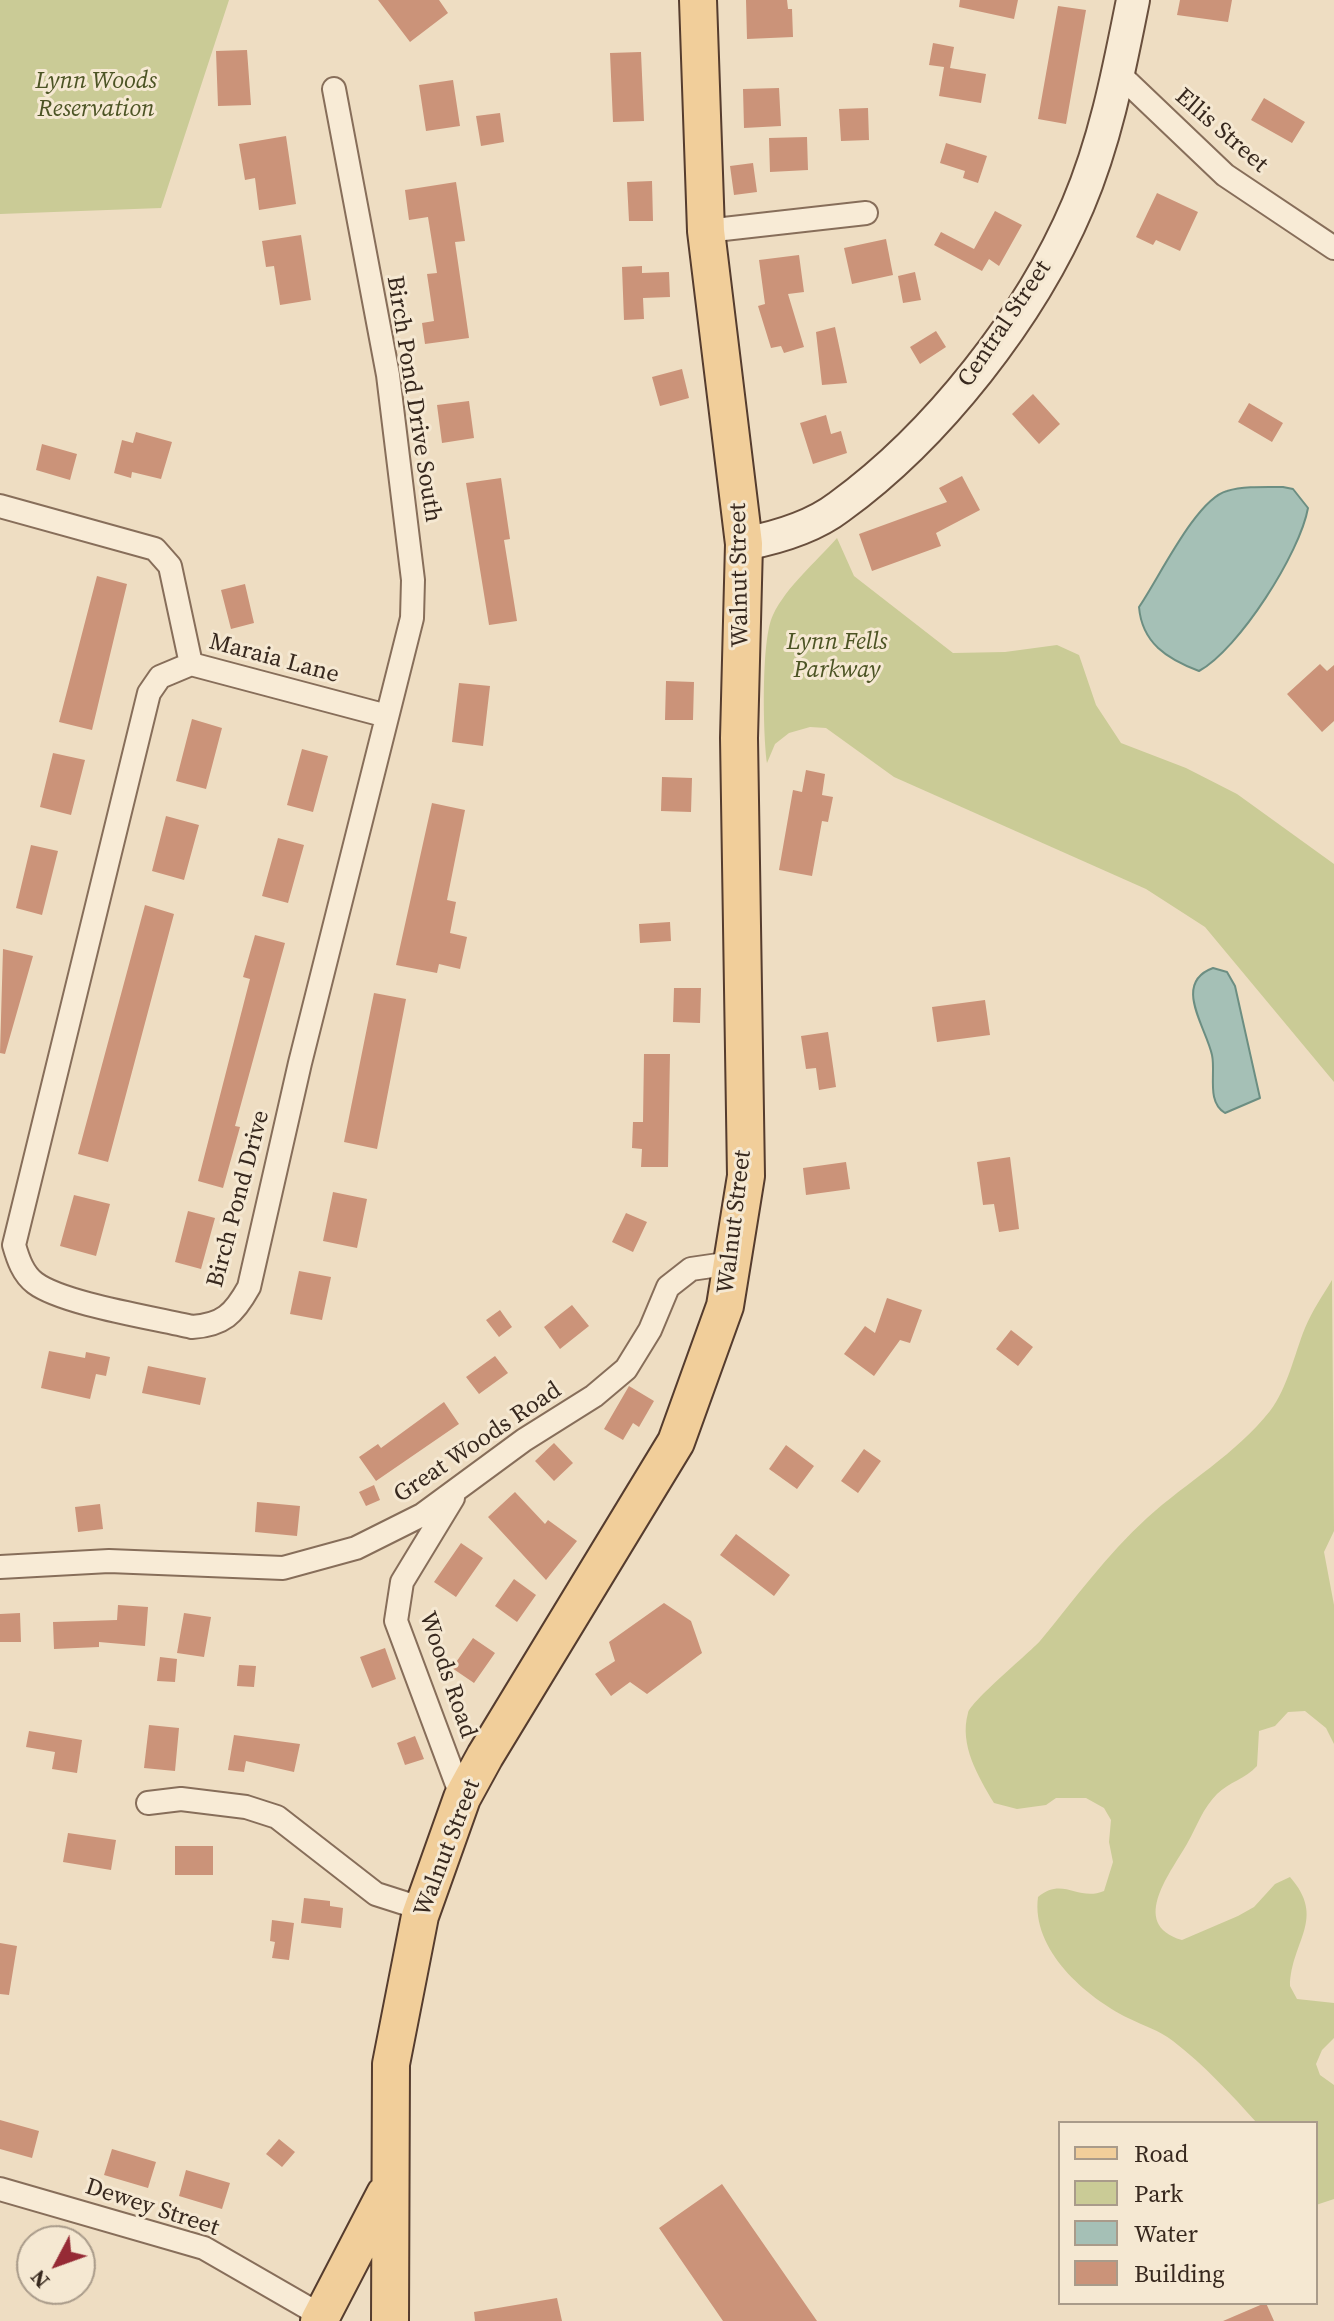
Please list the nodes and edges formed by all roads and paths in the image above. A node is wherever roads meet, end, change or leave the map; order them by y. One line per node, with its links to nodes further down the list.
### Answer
1 (698, 0): 6 (main road, Walnut Street)
2 (1133, 0): 3 (street, Central Street)
3 (1119, 74): 7 (street, Ellis Street); 9 (street, Central Street)
4 (334, 89): 11 (street, Birch Pond Drive South)
5 (866, 213): 6 (street)
6 (706, 231): 9 (main road, Walnut Street)
7 (1334, 248)
8 (0, 506): 10 (street, Maraia Lane)
9 (744, 544): 12 (main road, Walnut Street)
10 (191, 664): 11 (street, Maraia Lane); 11 (street, Birch Pond Drive)
11 (387, 716)
12 (732, 1263): 13 (street, Great Woods Road); 15 (main road, Walnut Street)
13 (460, 1487): 14 (street, Great Woods Road); 15 (street, Woods Road)
14 (0, 1567)
15 (462, 1798): 17 (main road, Walnut Street)
16 (148, 1803): 17 (street)
17 (423, 1909): 18 (main road, Walnut Street)
18 (390, 2186): 20 (main road); 21 (main road, Walnut Street)
19 (0, 2189): 20 (street, Dewey Street)
20 (320, 2318)
21 (390, 2321)

